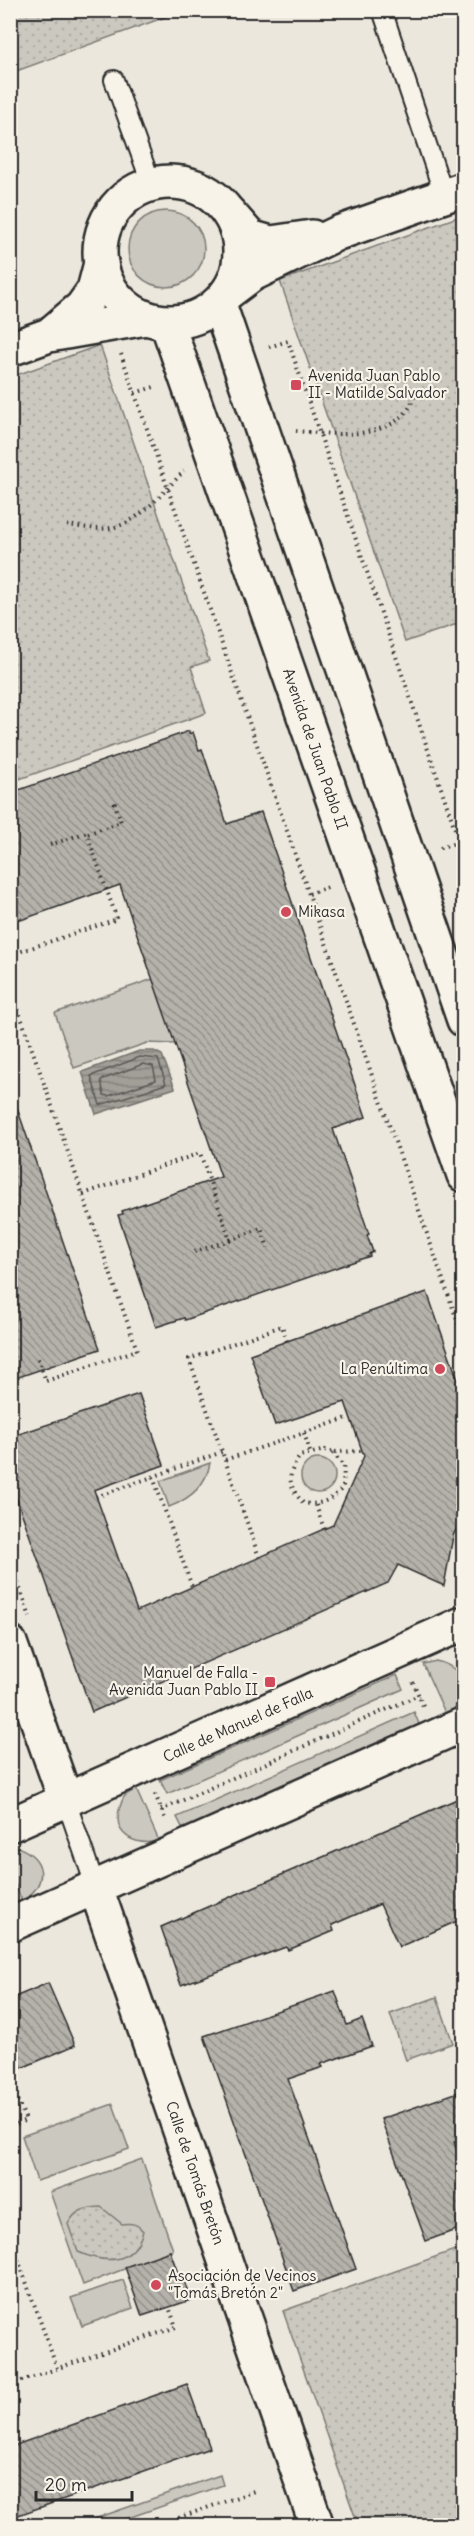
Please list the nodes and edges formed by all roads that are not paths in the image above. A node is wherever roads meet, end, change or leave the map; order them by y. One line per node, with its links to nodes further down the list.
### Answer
1 (382, 10): 4 (lane)
2 (114, 80): 3 (lane)
3 (151, 183): 5 (street); 7 (street)
4 (454, 192): 6 (street)
5 (229, 213): 6 (street); 8 (street)
6 (338, 233): 8 (street)
7 (101, 263): 9 (street); 10 (street)
8 (223, 299): 9 (street); 12 (street)
9 (157, 321): 10 (street); 13 (street, Avenida de Juan Pablo II)
10 (49, 335): 11 (street)
11 (10, 349)
12 (464, 1020)
13 (464, 1175)
14 (464, 1623): 17 (street, Calle de Manuel de Falla)
15 (10, 1643): 17 (street)
16 (450, 1730): 19 (street)
17 (66, 1801): 18 (street, Calle de Manuel de Falla); 19 (lane)
18 (10, 1825)
19 (96, 1888): 20 (street); 21 (street, Calle de Tomás Bretón)
20 (10, 1925)
21 (317, 2526)

